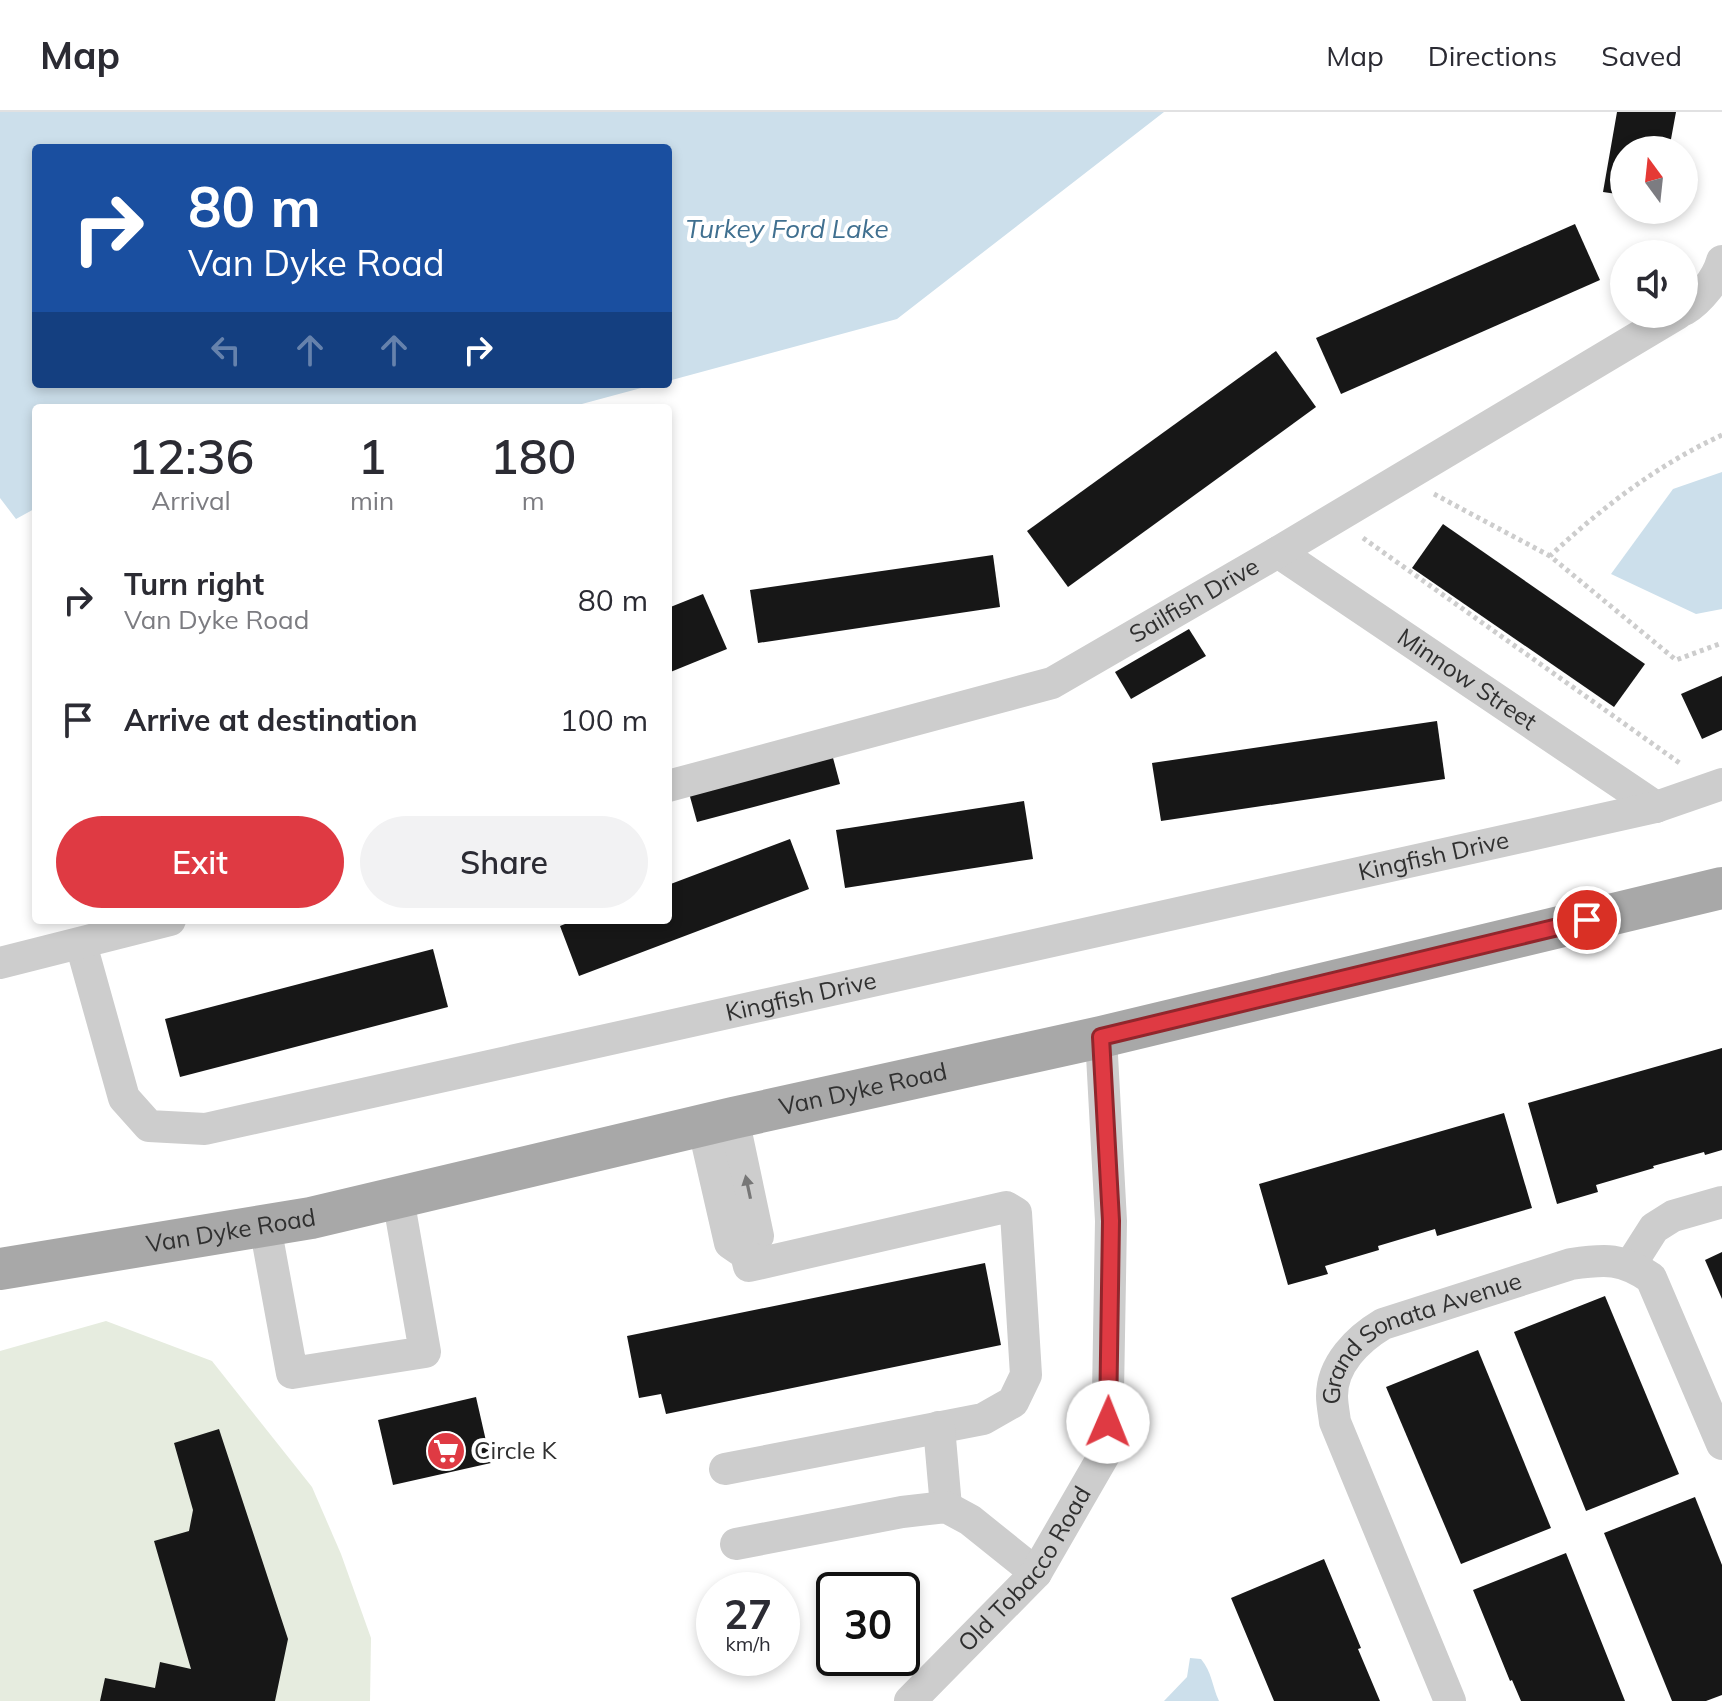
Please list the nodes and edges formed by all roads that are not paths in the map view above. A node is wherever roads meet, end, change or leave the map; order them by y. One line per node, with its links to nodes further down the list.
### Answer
1 (1722, 261): 2 (street)
2 (1698, 298)
3 (1654, 328): 4 (street, Sailfish Drive)
4 (1278, 552): 6 (street, Sailfish Drive); 7 (street, Minnow Street)
5 (1722, 784): 7 (street, Kingfish Drive)
6 (672, 785)
7 (1656, 807): 10 (street, Kingfish Drive)
8 (1722, 888): 12 (main road, Van Dyke Road)
9 (155, 924): 10 (street)
10 (81, 944): 11 (street)
11 (0, 963)
12 (1101, 1037): 13 (main road, Van Dyke Road); 24 (street, Old Tobacco Road)
13 (718, 1122): 14 (main road, Van Dyke Road); 19 (street)
14 (398, 1198): 16 (main road, Van Dyke Road); 16 (street)
15 (1722, 1202): 17 (street)
16 (265, 1226): 18 (main road, Van Dyke Road)
17 (1631, 1264): 20 (street); 26 (street, Grand Sonata Avenue)
18 (0, 1269)
19 (939, 1427): 21 (street); 22 (street)
20 (1722, 1444)
21 (725, 1469)
22 (946, 1507): 23 (street); 24 (street)
23 (736, 1544)
24 (1036, 1573): 25 (street, Old Tobacco Road)
25 (910, 1701)
26 (1450, 1701)

